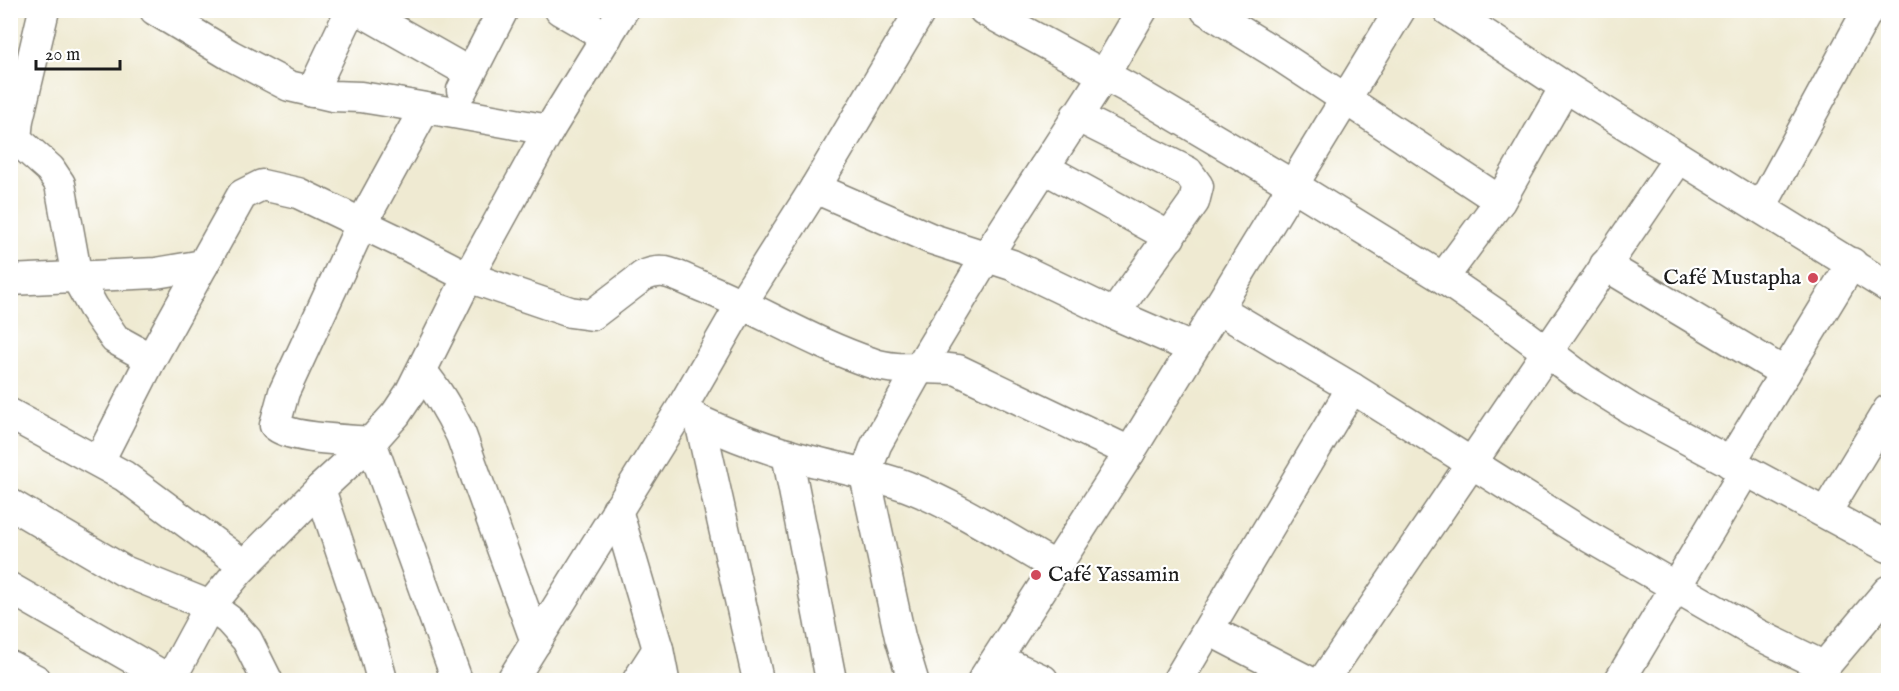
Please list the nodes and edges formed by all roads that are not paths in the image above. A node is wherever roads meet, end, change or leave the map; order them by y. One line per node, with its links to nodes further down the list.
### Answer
1 (44, 10): 38 (street)
2 (154, 10): 20 (street)
3 (351, 10): 20 (street)
4 (359, 10): 15 (street)
5 (503, 10): 17 (street)
6 (560, 10): 16 (street)
7 (623, 10): 16 (street)
8 (921, 10): 28 (street)
9 (984, 10): 18 (street)
10 (1142, 10): 18 (street)
11 (1206, 10): 21 (street)
12 (1400, 10): 21 (street)
13 (1868, 10): 30 (street)
14 (1451, 11): 19 (street)
15 (392, 18): 17 (street)
16 (607, 37): 24 (street)
17 (470, 73): 22 (street)
18 (1104, 75): 23 (street); 27 (street)
19 (1565, 87): 25 (street); 29 (street)
20 (312, 92): 22 (street)
21 (1346, 98): 27 (street); 29 (street)
22 (438, 111): 24 (street); 31 (street)
23 (1076, 116): 26 (street); 32 (street)
24 (549, 130): 37 (street)
25 (1679, 158): 30 (street); 36 (street)
26 (1044, 168): 32 (street); 33 (street)
27 (1294, 186): 39 (street); 43 (street)
28 (815, 188): 33 (street); 42 (street)
29 (1500, 201): 39 (street)
30 (1761, 207): 34 (street)
31 (362, 223): 35 (street); 37 (street); 55 (street)
32 (1170, 237): 44 (street)
33 (987, 256): 44 (street); 48 (street)
34 (1852, 263): 41 (street); 50 (street)
35 (203, 266): 38 (street); 47 (street)
36 (1605, 266): 46 (street); 50 (street)
37 (468, 277): 42 (street); 49 (street)
38 (77, 278): 40 (street); 47 (street)
39 (1443, 278): 46 (street)
40 (10, 280)
41 (1888, 287)
42 (742, 303): 48 (street); 54 (street)
43 (1217, 308): 45 (street); 51 (street)
44 (1114, 314): 45 (street)
45 (1192, 348): 56 (street)
46 (1546, 352): 59 (street); 60 (street)
47 (151, 359): 58 (street)
48 (920, 367): 56 (street); 61 (street)
49 (422, 372): 55 (street); 74 (street)
50 (1785, 373): 60 (street)
51 (1352, 388): 59 (street); 73 (street)
52 (1888, 410): 65 (street)
53 (10, 414): 58 (street)
54 (690, 415): 57 (street); 64 (street); 87 (street)
55 (371, 442): 62 (street); 83 (street)
56 (1130, 452): 68 (street)
57 (787, 454): 61 (street); 88 (street)
58 (99, 461): 67 (street)
59 (1470, 464): 69 (street); 93 (street)
60 (1738, 467): 65 (street); 69 (street)
61 (865, 475): 68 (street); 89 (street)
62 (320, 489): 67 (street); 82 (street)
63 (10, 504): 71 (street)
64 (617, 510): 74 (street); 75 (street)
65 (1826, 512): 66 (street)
66 (1888, 547)
67 (244, 565): 71 (street)
68 (1056, 567): 77 (street)
69 (1677, 586): 78 (street); 94 (street)
70 (10, 588): 79 (street)
71 (210, 606): 79 (street); 81 (street)
72 (1884, 607): 78 (street)
73 (1209, 630): 91 (street); 92 (street)
74 (536, 642): 84 (street)
75 (658, 649): 85 (street); 86 (street)
76 (10, 666): 80 (street)
77 (990, 670): 90 (street)
78 (1819, 674)
79 (170, 680)
80 (36, 681)
81 (267, 681)
82 (382, 681)
83 (457, 681)
84 (512, 681)
85 (638, 681)
86 (664, 681)
87 (759, 681)
88 (831, 681)
89 (913, 681)
90 (1043, 681)
91 (1178, 681)
92 (1306, 681)
93 (1324, 681)
94 (1620, 681)

